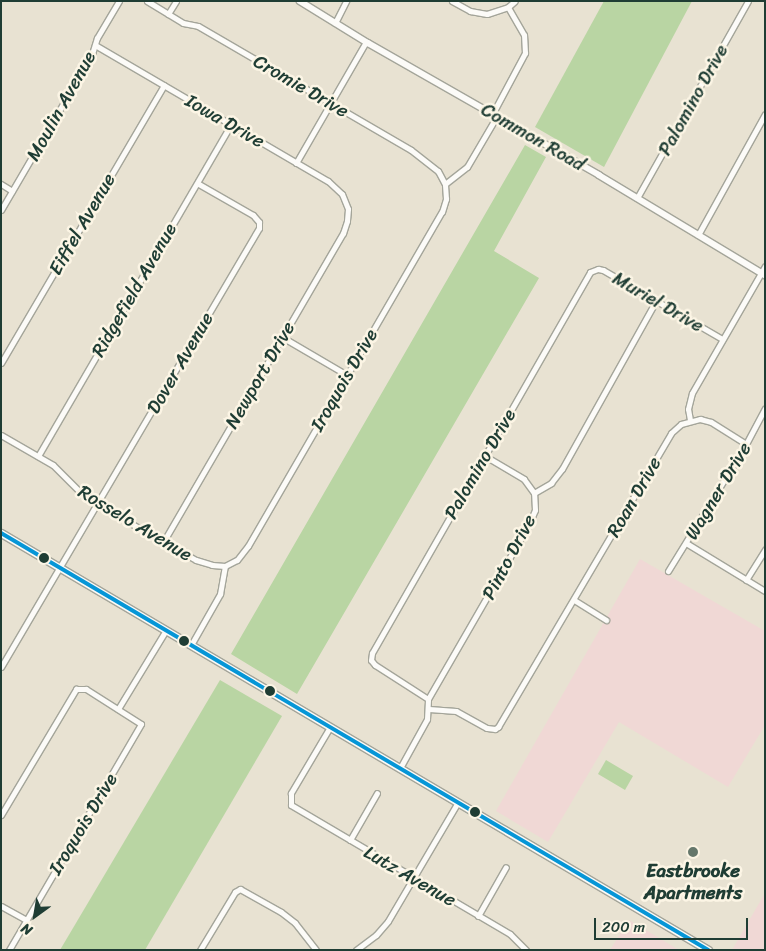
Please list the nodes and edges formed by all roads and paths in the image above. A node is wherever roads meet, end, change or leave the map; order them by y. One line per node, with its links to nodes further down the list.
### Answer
1 (119, 1): 13 (street, Moulin Avenue)
2 (147, 1): 10 (street, Cromie Drive)
3 (176, 1): 10 (street)
4 (300, 1): 11 (street, Common Road)
5 (346, 1): 11 (street)
6 (452, 1): 9 (street)
7 (515, 1): 9 (street)
8 (748, 1): 24 (street, Palomino Drive)
9 (508, 7): 17 (street)
10 (168, 14): 15 (street, Cromie Drive)
11 (335, 23): 12 (street, Common Road)
12 (366, 42): 15 (street); 17 (street, Common Road)
13 (95, 45): 14 (street, Iowa Drive); 23 (street, Moulin Avenue)
14 (164, 85): 18 (street, Iowa Drive); 34 (street, Eiffel Avenue)
15 (331, 104): 19 (street); 22 (street, Cromie Drive)
16 (765, 114): 27 (street)
17 (494, 115): 22 (street); 24 (street, Common Road)
18 (231, 125): 19 (street, Iowa Drive); 20 (street, Ridgefield Avenue)
19 (296, 163): 25 (street, Iowa Drive)
20 (197, 183): 40 (street, Ridgefield Avenue); 43 (street, Dover Avenue)
21 (1, 184): 23 (street)
22 (445, 184): 35 (street, Iroquois Drive)
23 (12, 191): 26 (street, Moulin Avenue)
24 (637, 198): 27 (street, Common Road)
25 (347, 206): 32 (street, Newport Drive)
26 (1, 210)
27 (698, 235): 30 (street, Common Road)
28 (765, 266): 30 (street)
29 (593, 269): 31 (street, Muriel Drive); 41 (street, Palomino Drive)
30 (763, 274): 33 (street)
31 (656, 301): 33 (street, Muriel Drive); 42 (street, Pinto Drive)
32 (282, 337): 35 (street); 45 (street, Newport Drive)
33 (722, 339): 37 (street)
34 (1, 363)
35 (347, 375): 48 (street, Iroquois Drive)
36 (765, 409): 39 (street, Wagner Drive)
37 (690, 420): 39 (street); 53 (street, Roan Drive)
38 (1, 435): 40 (street, Rosselo Avenue)
39 (746, 444): 46 (street, Wagner Drive)
40 (38, 456): 43 (street, Rosselo Avenue)
41 (485, 456): 42 (street); 58 (street, Palomino Drive)
42 (534, 493): 58 (street, Pinto Drive)
43 (97, 504): 45 (street, Rosselo Avenue); 49 (street, Dover Avenue)
44 (1, 533): 49 (main road)
45 (163, 542): 48 (street, Rosselo Avenue)
46 (686, 543): 50 (street, Wagner Drive); 51 (street)
47 (765, 550): 51 (street)
48 (225, 566): 56 (street)
49 (60, 568): 55 (main road); 57 (street, Dover Avenue)
50 (668, 571)
51 (746, 580): 52 (street)
52 (765, 592)
53 (574, 600): 54 (street); 60 (street, Roan Drive)
54 (606, 620)
55 (166, 630): 56 (main road); 59 (street)
56 (191, 645): 61 (main road)
57 (1, 667)
58 (428, 699): 60 (street)
59 (118, 709): 65 (street); 71 (street, Iroquois Drive)
60 (429, 709): 62 (street)
61 (330, 727): 62 (main road); 66 (street, Lutz Avenue)
62 (400, 768): 64 (main road)
63 (377, 793): 66 (street)
64 (458, 802): 68 (street); 77 (main road)
65 (1, 815)
66 (350, 840): 68 (street, Lutz Avenue)
67 (506, 867): 70 (street)
68 (414, 878): 70 (street, Lutz Avenue); 72 (street)
69 (1, 906): 71 (street)
70 (478, 916): 76 (street, Lutz Avenue)
71 (26, 920): 73 (street, Iroquois Drive)
72 (360, 949)
73 (8, 950)
74 (200, 950): 75 (street)
75 (316, 950)
76 (526, 950)
77 (708, 950)

